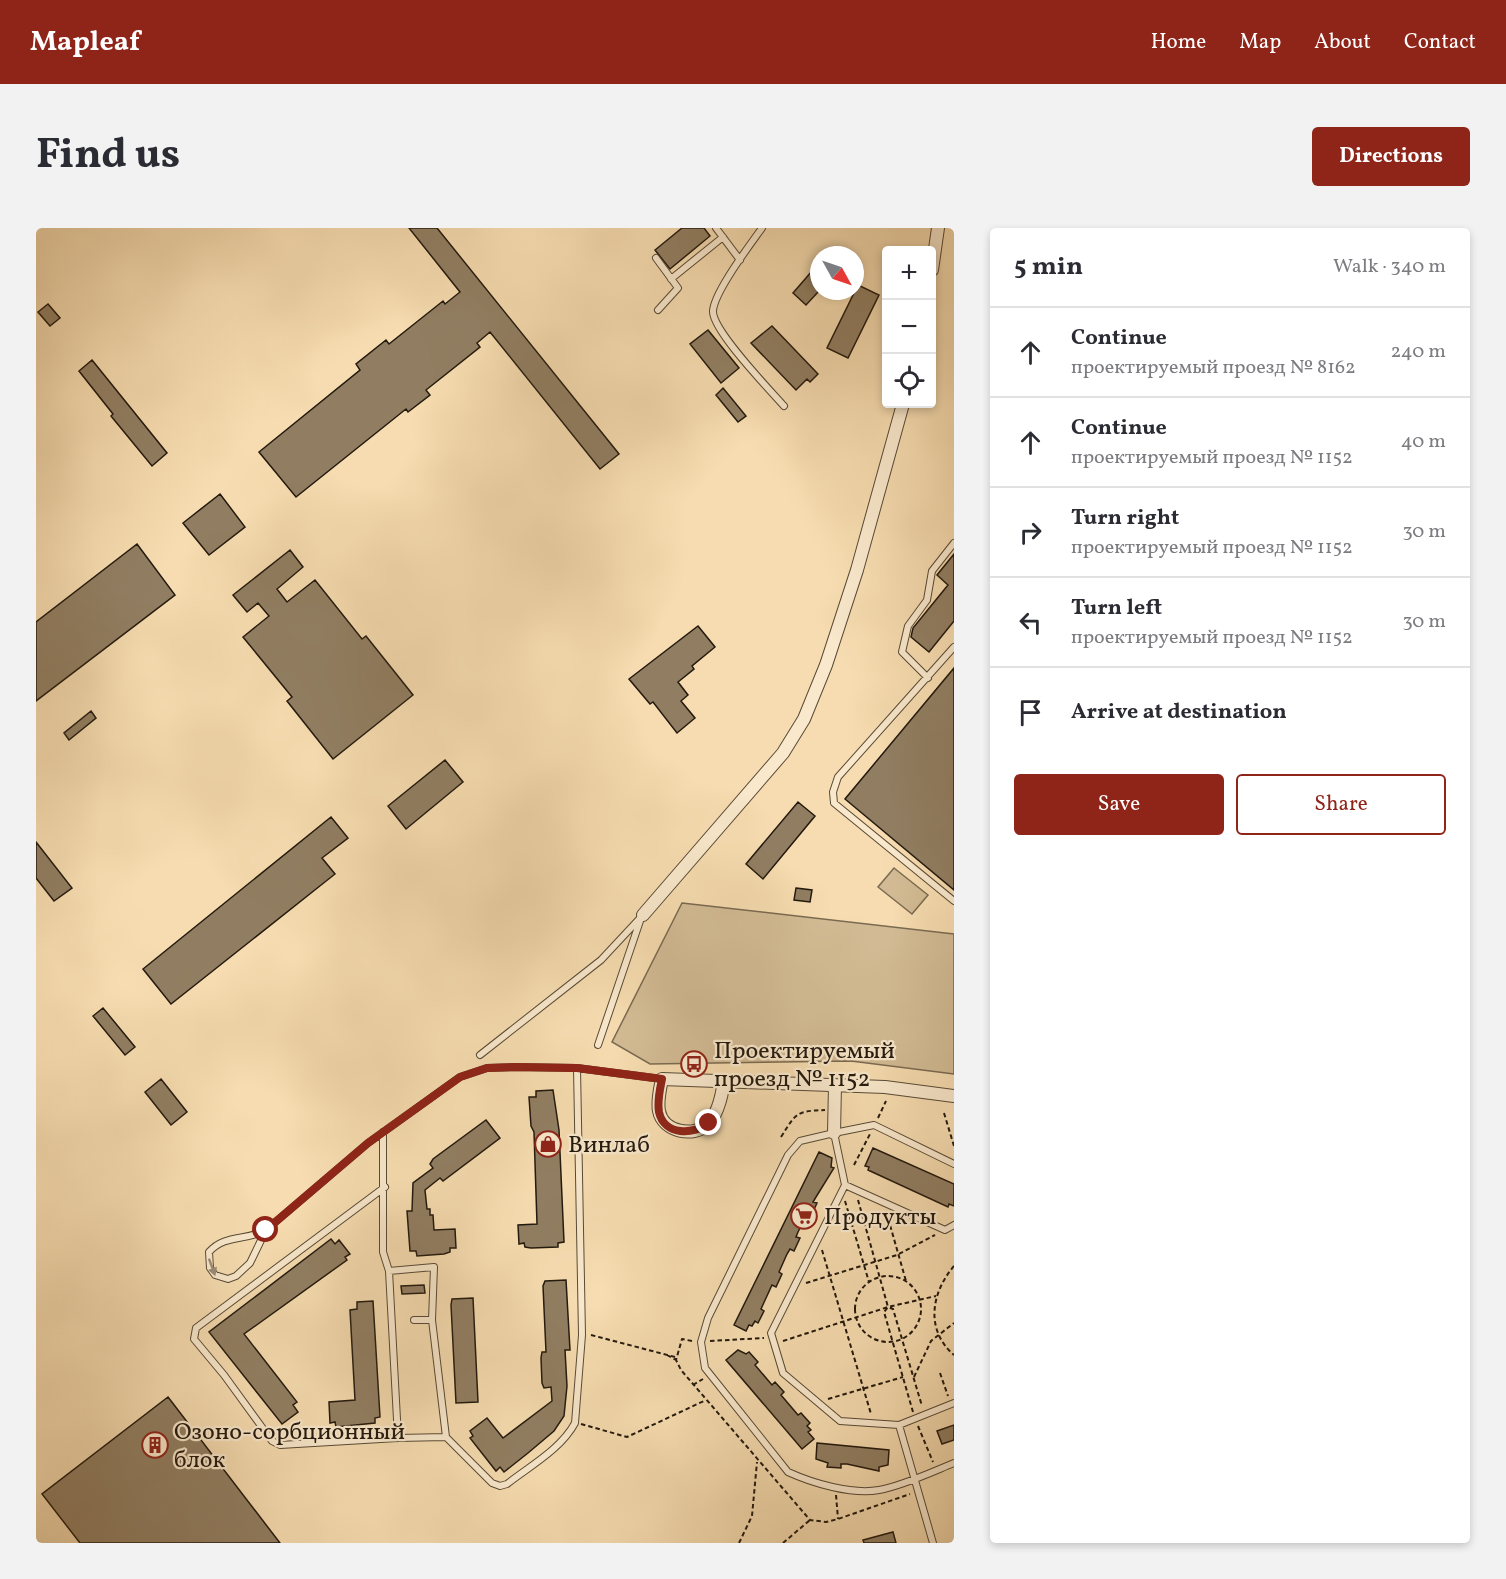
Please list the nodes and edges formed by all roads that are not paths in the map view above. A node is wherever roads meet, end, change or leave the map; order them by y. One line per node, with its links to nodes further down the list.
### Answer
1 (716, 228): 4 (lane)
2 (762, 228): 7 (lane)
3 (938, 228): 5 (street)
4 (723, 237): 7 (lane); 8 (lane)
5 (935, 246)
6 (656, 258): 8 (lane)
7 (740, 260): 10 (lane)
8 (671, 279): 9 (lane)
9 (658, 310)
10 (784, 406)
11 (902, 408): 16 (street)
12 (954, 543): 14 (lane)
13 (954, 647): 14 (lane)
14 (928, 678): 15 (lane)
15 (954, 901)
16 (643, 915): 17 (lane); 18 (lane)
17 (598, 1045)
18 (480, 1055)
19 (577, 1068): 20 (lane); 24 (lane); 36 (lane)
20 (662, 1079): 21 (street); 21 (street)
21 (724, 1081): 22 (street)
22 (835, 1085): 23 (street); 25 (street)
23 (954, 1096)
24 (383, 1132): 27 (lane); 30 (lane)
25 (834, 1133): 26 (lane); 28 (lane); 39 (lane)
26 (954, 1164)
27 (385, 1187): 31 (lane); 37 (lane)
28 (844, 1188): 29 (lane); 35 (lane)
29 (954, 1226)
30 (266, 1230): 30 (lane, one-way to 30)
31 (389, 1271): 33 (lane); 37 (lane)
32 (414, 1320): 33 (lane)
33 (432, 1320): 36 (lane)
34 (952, 1403): 35 (lane)
35 (899, 1425): 39 (lane)
36 (446, 1437): 37 (lane)
37 (398, 1438)
38 (954, 1463): 39 (lane)
39 (914, 1478): 40 (lane)
40 (933, 1543)

